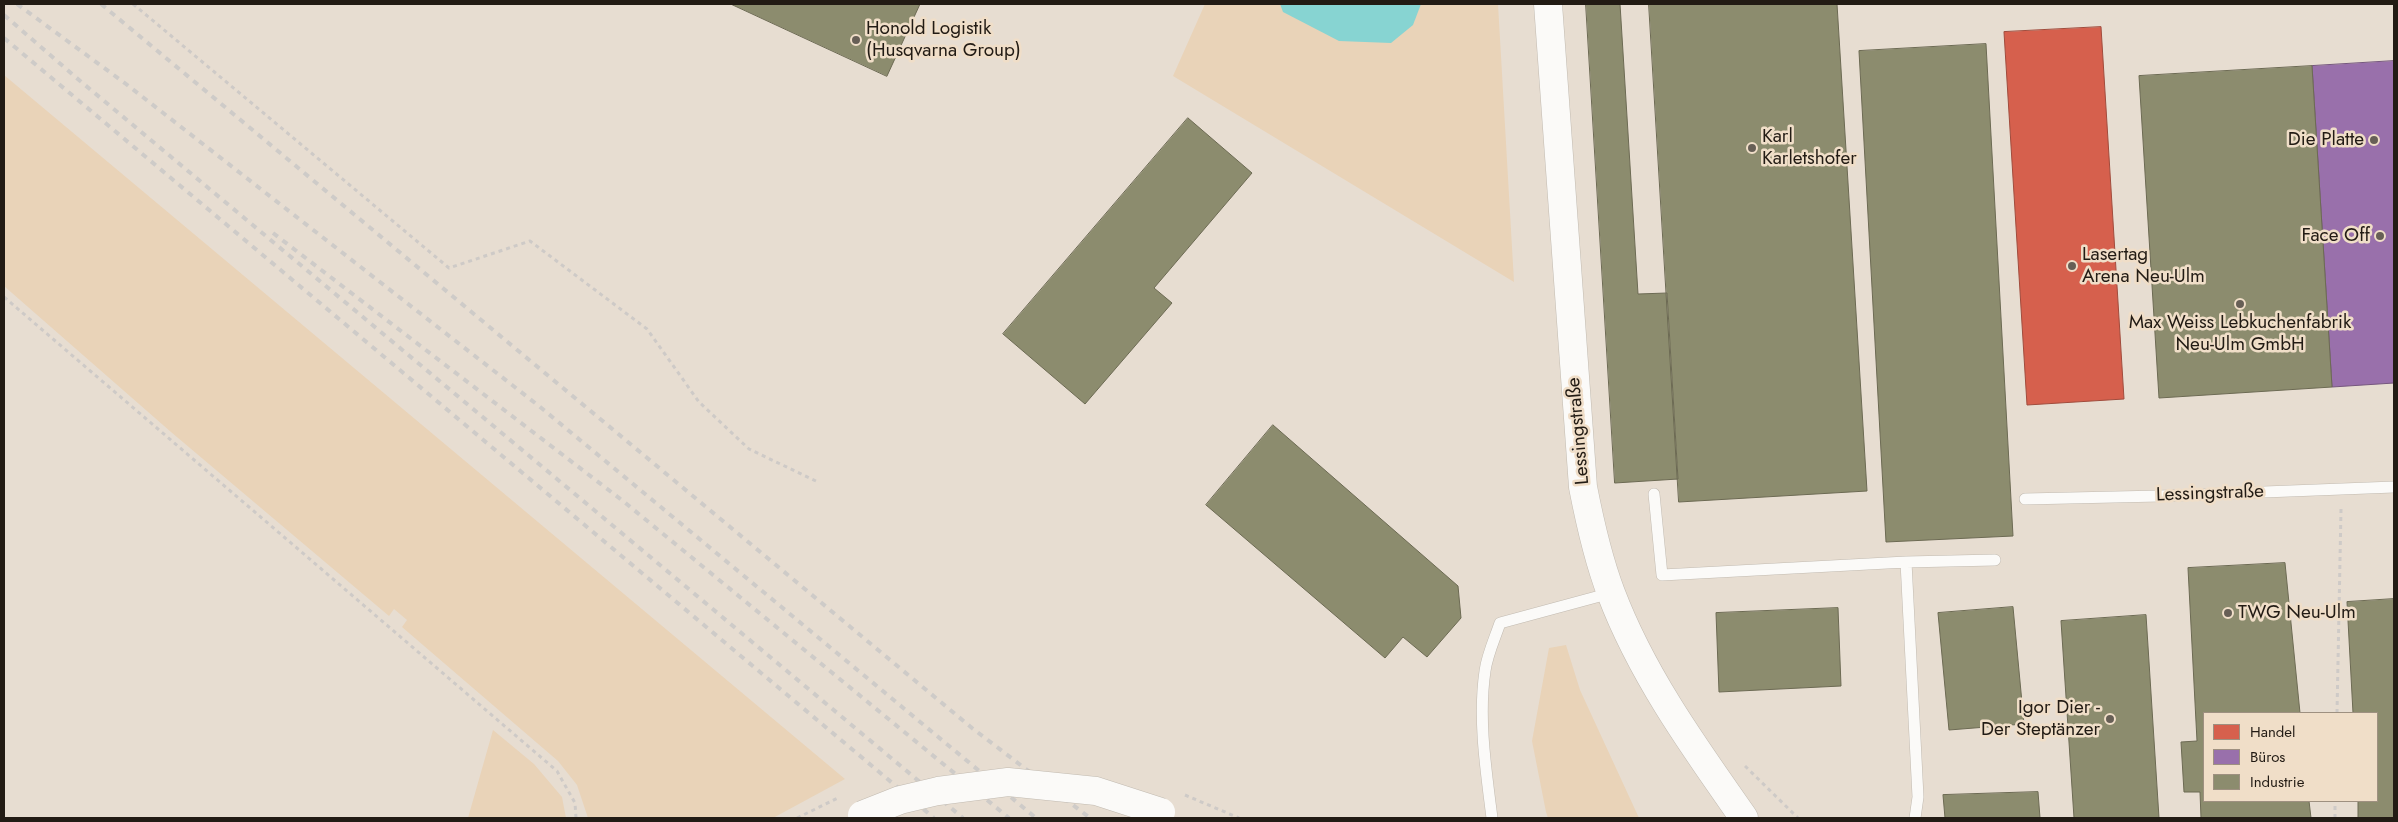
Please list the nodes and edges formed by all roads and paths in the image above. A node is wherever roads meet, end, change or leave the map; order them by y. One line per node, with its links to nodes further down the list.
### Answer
1 (133, 4): 4 (path)
2 (1548, 4): 11 (street, Lessingstraße)
3 (4, 296): 17 (path)
4 (818, 482)
5 (2394, 487): 6 (lane, Lessingstraße)
6 (2341, 490): 8 (lane, Lessingstraße); 12 (path)
7 (1654, 494): 10 (lane)
8 (2025, 499)
9 (1995, 560): 10 (lane)
10 (1906, 562): 23 (lane)
11 (1611, 593): 20 (lane); 21 (street, Lessingstraße)
12 (2337, 712)
13 (1740, 762): 22 (path)
14 (2335, 802): 24 (path)
15 (1172, 808): 16 (street, bridge); 19 (path)
16 (853, 809): 18 (path)
17 (576, 818)
18 (797, 818)
19 (1239, 818)
20 (1492, 818)
21 (1744, 818)
22 (1798, 818)
23 (1915, 818)
24 (2335, 818)

